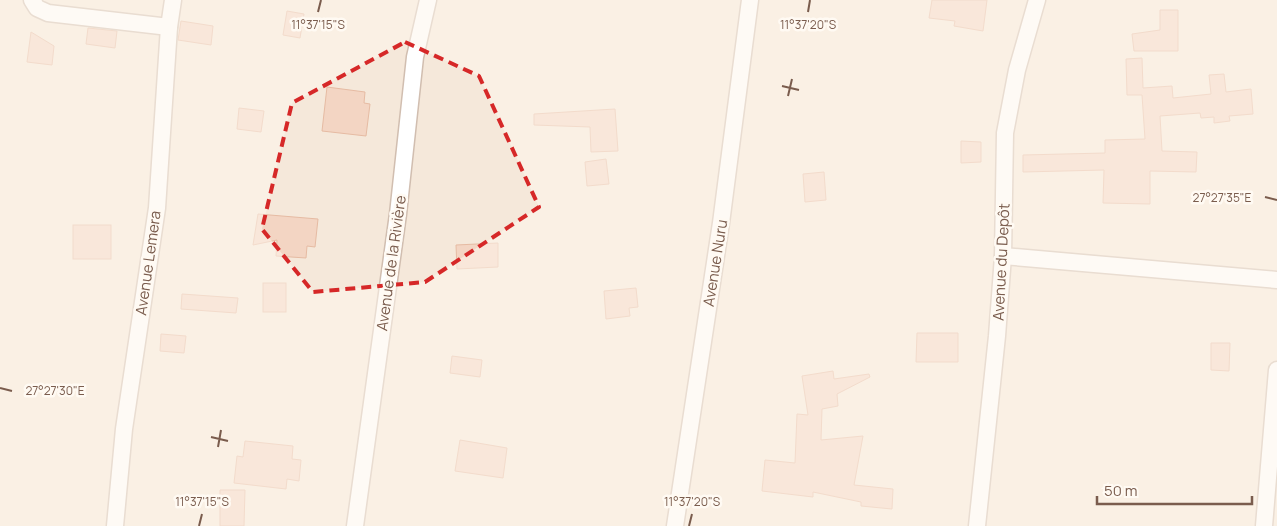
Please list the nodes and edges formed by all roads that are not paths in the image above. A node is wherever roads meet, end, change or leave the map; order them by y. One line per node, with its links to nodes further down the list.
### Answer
1 (32, 0): 6 (street)
2 (173, 0): 6 (street, Avenue Lemera)
3 (428, 0): 11 (street, Avenue de la Rivière)
4 (750, 0): 12 (street, Avenue Nuru)
5 (1037, 0): 7 (street, Avenue du Depôt)
6 (169, 27): 10 (street, Avenue Lemera)
7 (1003, 256): 8 (street); 13 (street, Avenue du Depôt)
8 (1277, 280)
9 (1277, 370): 14 (street)
10 (115, 526)
11 (355, 526)
12 (675, 526)
13 (977, 526)
14 (1264, 526)

